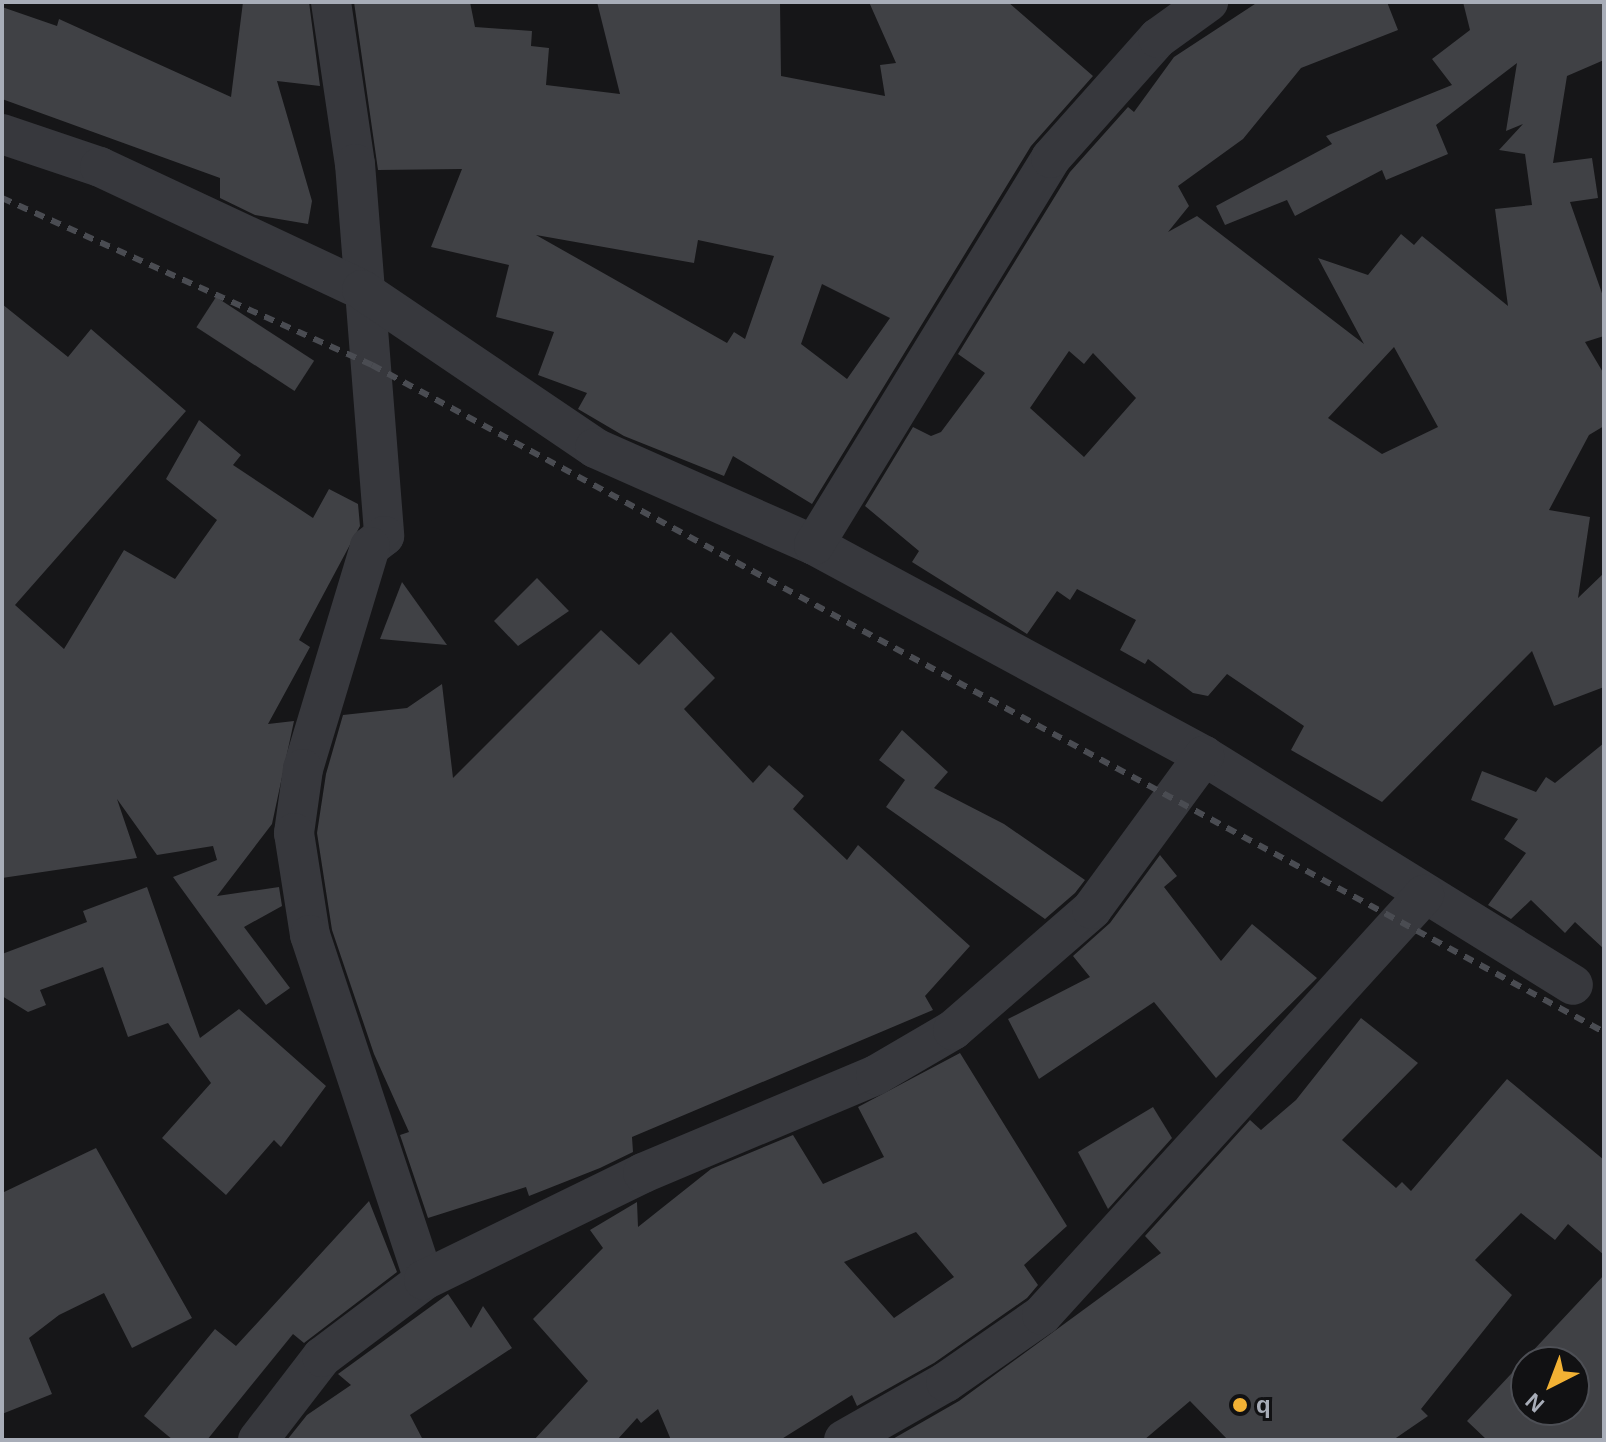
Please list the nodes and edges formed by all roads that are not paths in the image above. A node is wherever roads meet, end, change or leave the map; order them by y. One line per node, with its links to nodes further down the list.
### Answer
1 (331, 2): 4 (street)
2 (1208, 2): 5 (street)
3 (2, 134): 4 (street)
4 (362, 290): 5 (street); 9 (street)
5 (814, 545): 6 (street)
6 (1204, 756): 7 (street); 9 (street)
7 (1424, 895): 8 (street); 11 (street)
8 (1573, 985)
9 (424, 1280): 10 (street)
10 (258, 1440)
11 (844, 1440)

